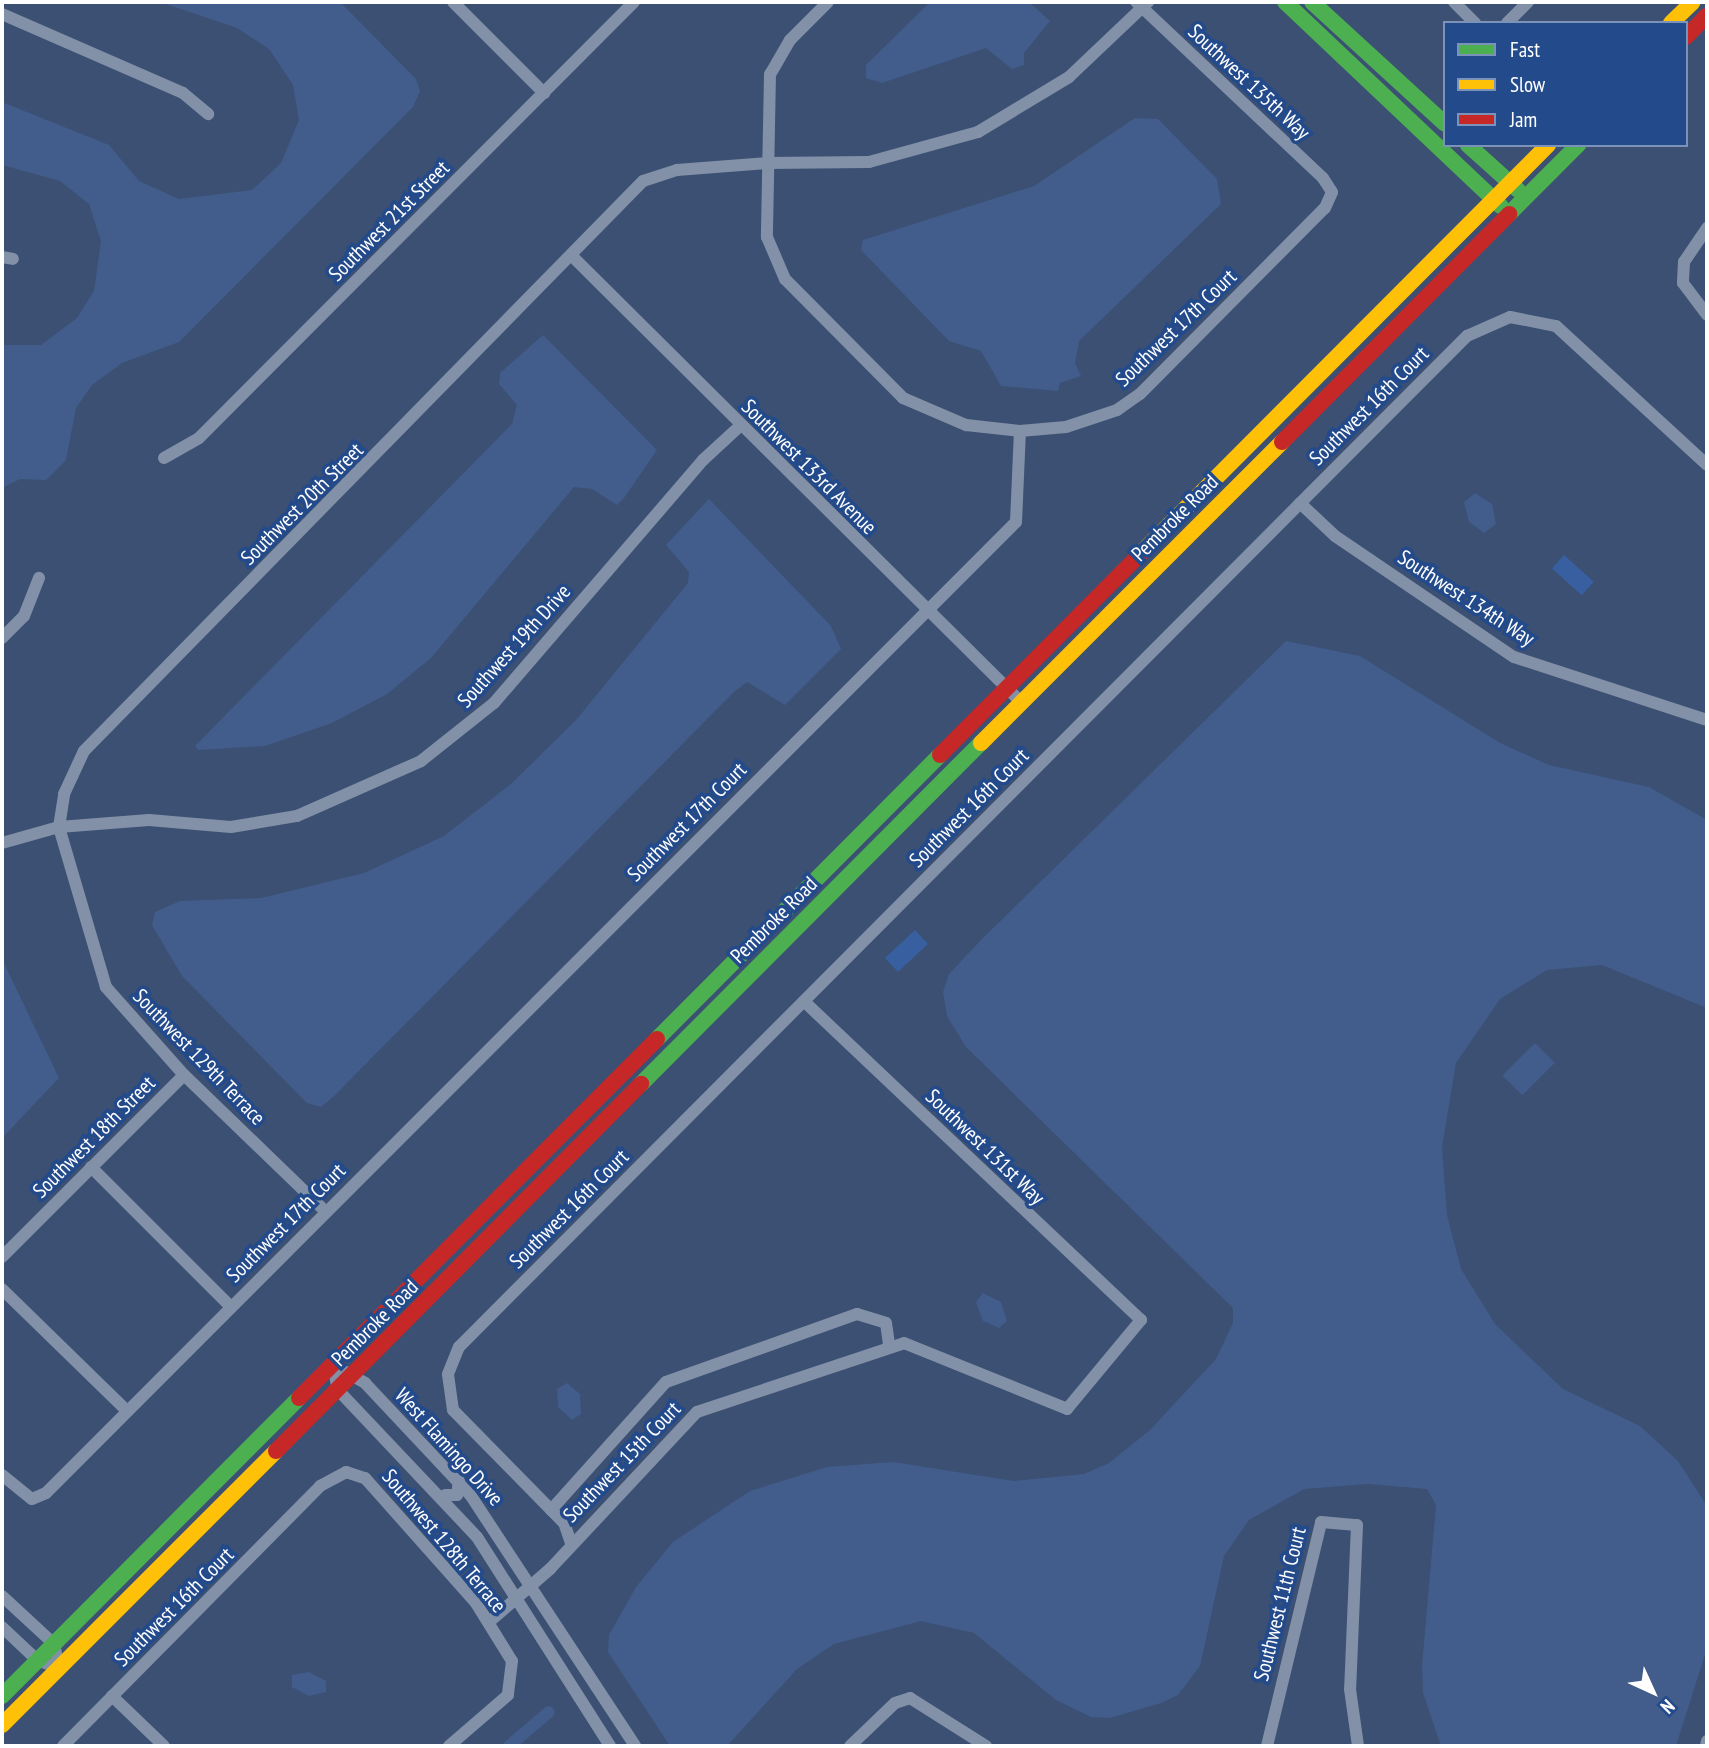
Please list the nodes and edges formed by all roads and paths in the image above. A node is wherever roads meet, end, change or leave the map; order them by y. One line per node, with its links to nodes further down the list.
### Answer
1 (453, 2): 16 (street)
2 (634, 2): 16 (street, Southwest 21st Street)
3 (828, 2): 22 (street)
4 (1285, 2): 26 (main road)
5 (1312, 2): 18 (main road)
6 (1454, 2): 12 (street)
7 (1528, 2): 13 (street)
8 (1693, 2): 14 (main road)
9 (1142, 4): 22 (street); 24 (street, Southwest 135th Way)
10 (2, 14): 17 (street)
11 (1707, 15): 15 (main road)
12 (1473, 21)
13 (1509, 21)
14 (1673, 21)
15 (1688, 35)
16 (544, 93): 33 (street, Southwest 21st Street)
17 (208, 114)
18 (1443, 122)
19 (1470, 147): 23 (main road)
20 (1546, 147): 23 (main road, Pembroke Road)
21 (1576, 147): 25 (main road, Pembroke Road)
22 (767, 163): 29 (street, Southwest 20th Street); 32 (street)
23 (1510, 183): 25 (main road); 26 (main road, Pembroke Road)
24 (1332, 192): 32 (street, Southwest 17th Court)
25 (1526, 198): 27 (main road, Pembroke Road)
26 (1494, 199): 27 (main road); 39 (main road, Pembroke Road)
27 (1510, 214): 40 (main road, Pembroke Road)
28 (1707, 228): 30 (street)
29 (573, 257): 31 (street, Southwest 133rd Avenue); 42 (street, Southwest 20th Street)
30 (1707, 316)
31 (740, 426): 37 (street, Southwest 133rd Avenue); 42 (street, Southwest 19th Drive)
32 (1020, 431): 37 (street, Southwest 17th Court)
33 (164, 458)
34 (1707, 465): 35 (street, Southwest 16th Court)
35 (1300, 503): 41 (street, Southwest 134th Way); 44 (street, Southwest 16th Court)
36 (39, 578): 38 (street)
37 (926, 611): 39 (street, Southwest 133rd Avenue); 47 (street, Southwest 17th Court)
38 (2, 638)
39 (1005, 688): 40 (street, Southwest 133rd Avenue); 52 (main road, Pembroke Road)
40 (1021, 702): 53 (main road, Pembroke Road)
41 (1707, 720)
42 (59, 827): 43 (street); 45 (street, Southwest 129th Terrace)
43 (2, 843)
44 (804, 1001): 51 (street, Southwest 131st Way); 62 (street, Southwest 16th Court)
45 (184, 1075): 46 (street, Southwest 18th Street); 47 (street, Southwest 129th Terrace)
46 (91, 1167): 48 (street, Southwest 18th Street); 50 (street)
47 (325, 1211): 50 (street, Southwest 17th Court)
48 (2, 1257)
49 (2, 1289): 55 (street)
50 (230, 1306): 55 (street, Southwest 17th Court)
51 (889, 1344): 62 (street, Southwest 15th Court); 64 (street, Southwest 15th Court)
52 (333, 1365): 53 (street, West Flamingo Drive); 54 (street); 70 (main road, Pembroke Road)
53 (355, 1373): 54 (main road, Pembroke Road); 56 (street, West Flamingo Drive)
54 (338, 1390): 57 (street, West Flamingo Drive); 72 (main road, Pembroke Road)
55 (126, 1410): 59 (street, Southwest 17th Court)
56 (426, 1446): 57 (street); 60 (street, West Flamingo Drive)
57 (410, 1461): 61 (street, West Flamingo Drive); 63 (street, West Flamingo Drive)
58 (346, 1472): 68 (street, Southwest 128th Terrace); 74 (street, Southwest 16th Court)
59 (2, 1475)
60 (459, 1482): 61 (street); 65 (street, West Flamingo Drive)
61 (445, 1495): 63 (street, West Flamingo Drive)
62 (551, 1510): 64 (street)
63 (469, 1528): 67 (street, West Flamingo Drive)
64 (571, 1543): 65 (street, Southwest 15th Court)
65 (532, 1585): 67 (street, Southwest 15th Court); 83 (street, West Flamingo Drive)
66 (2, 1596): 70 (street)
67 (517, 1600): 68 (street, Southwest 15th Court); 82 (street, West Flamingo Drive)
68 (489, 1622): 81 (street, Southwest 128th Terrace)
69 (2, 1627): 71 (street)
70 (54, 1644): 71 (main road, Pembroke Road); 72 (street)
71 (37, 1660): 72 (street); 73 (main road, Pembroke Road)
72 (59, 1668): 75 (main road, Pembroke Road)
73 (2, 1696)
74 (112, 1696): 78 (street, Southwest 16th Court); 80 (street)
75 (2, 1725)
76 (1355, 1741): 79 (street, Southwest 11th Court)
77 (1707, 1741): 86 (street)
78 (72, 1743)
79 (1267, 1745)
80 (164, 1746)
81 (449, 1746)
82 (610, 1746)
83 (635, 1746)
84 (850, 1746): 85 (street)
85 (986, 1746)
86 (1706, 1746)

